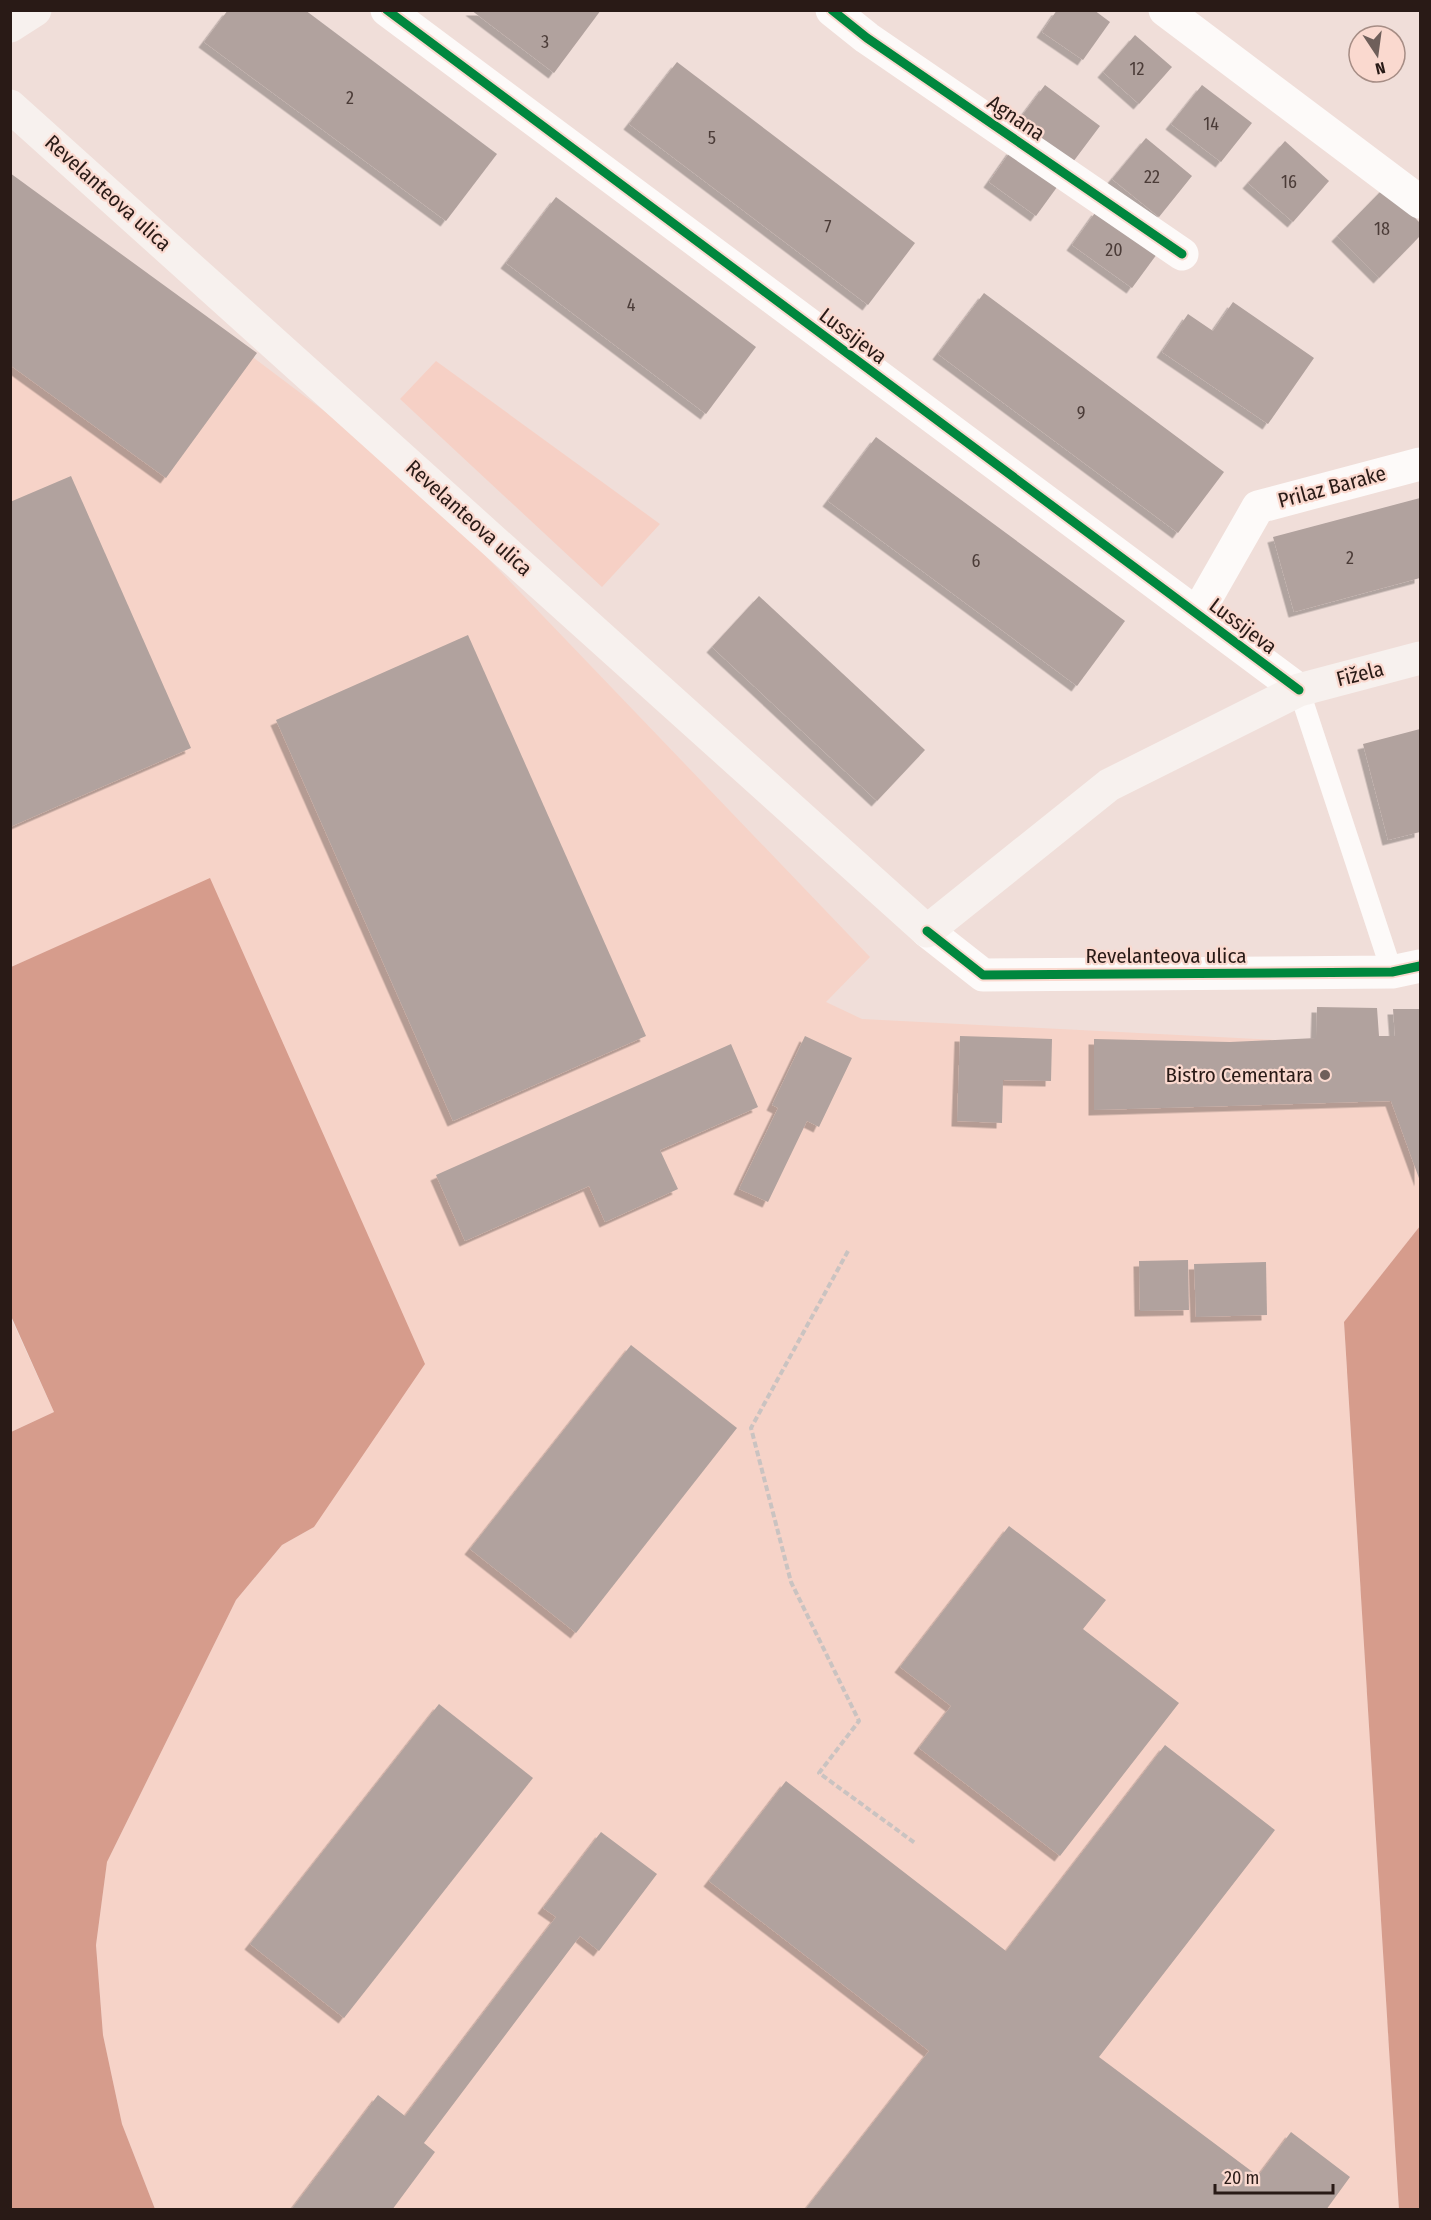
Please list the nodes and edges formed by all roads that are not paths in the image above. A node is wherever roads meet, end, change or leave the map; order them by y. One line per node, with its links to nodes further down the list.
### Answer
1 (35, 10): 5 (main road)
2 (387, 10): 10 (street, Lussijeva)
3 (831, 10): 8 (street, Agnana)
4 (1164, 10): 7 (street)
5 (10, 26)
6 (10, 106): 13 (main road, Revelanteova ulica)
7 (1420, 202)
8 (1182, 254)
9 (1420, 464): 10 (street, Prilaz Barake)
10 (1197, 614): 12 (street, Lussijeva)
11 (1420, 658): 12 (main road, Fižela)
12 (1299, 690): 13 (main road); 14 (lane)
13 (927, 931): 14 (street, Revelanteova ulica)
14 (1406, 969)

